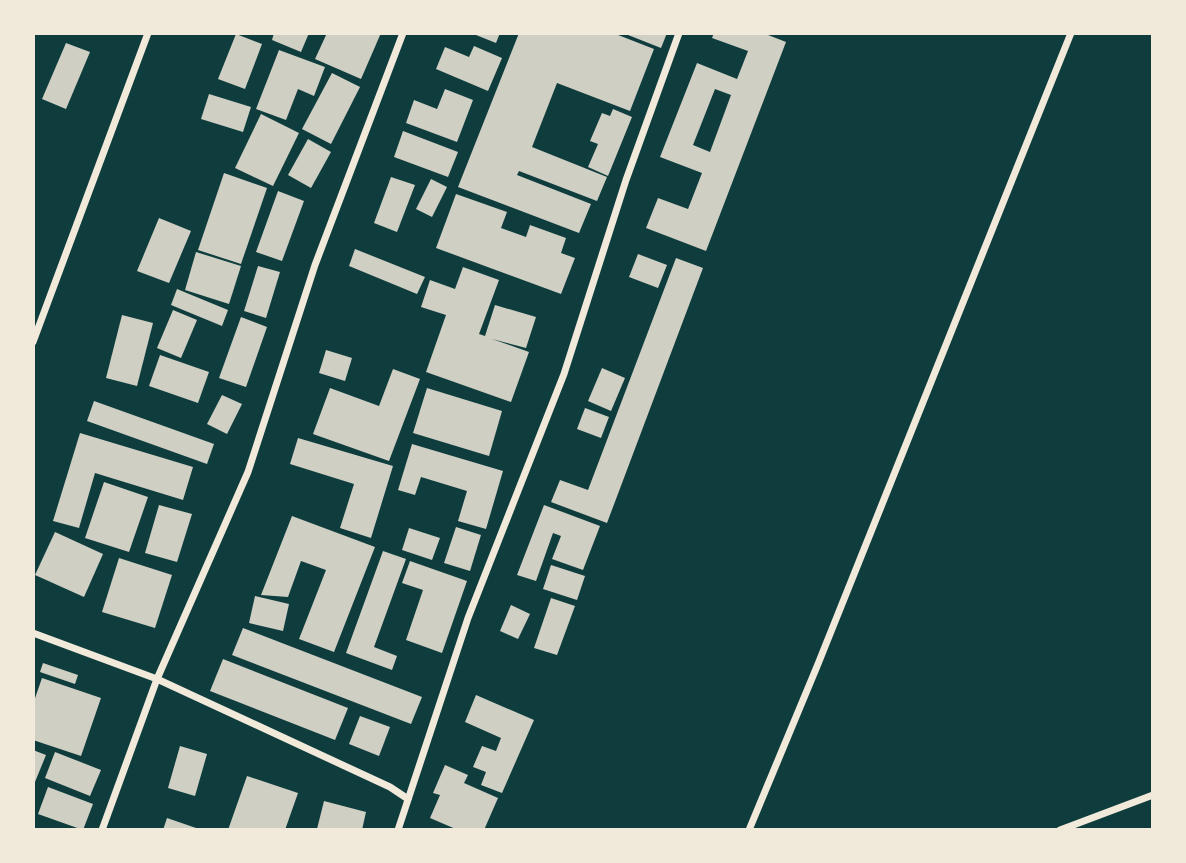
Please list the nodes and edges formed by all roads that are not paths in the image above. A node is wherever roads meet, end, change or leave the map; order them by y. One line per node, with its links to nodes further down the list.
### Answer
1 (148, 33): 5 (street)
2 (403, 33): 7 (street)
3 (679, 33): 9 (street)
4 (1070, 33): 12 (street)
5 (33, 342)
6 (33, 633): 7 (street)
7 (157, 679): 9 (street); 10 (street)
8 (1153, 795): 13 (street)
9 (408, 799): 11 (street)
10 (102, 830)
11 (398, 830)
12 (749, 830)
13 (1059, 830)

